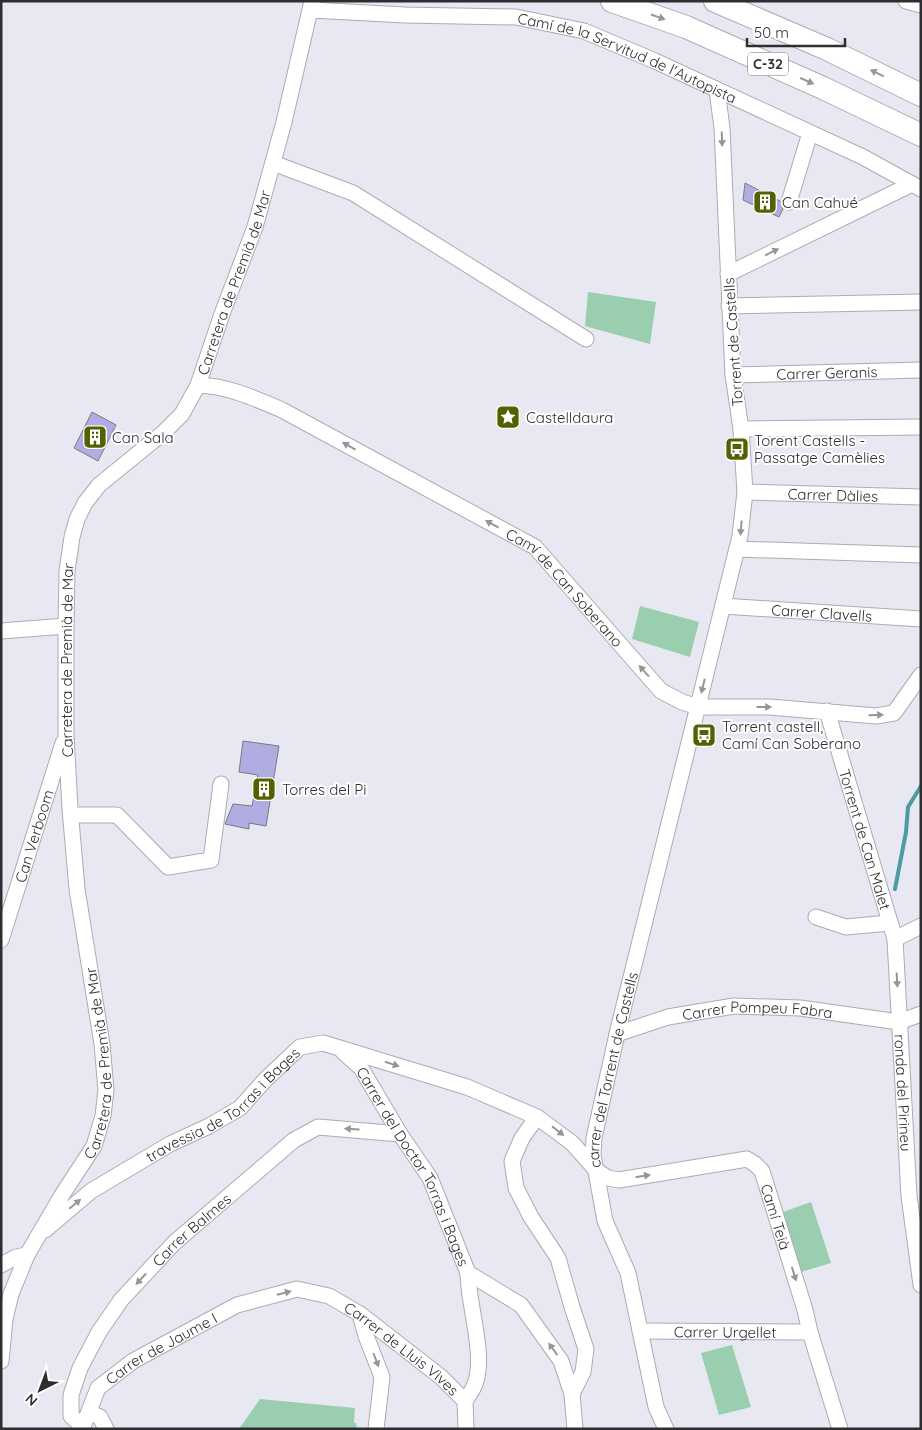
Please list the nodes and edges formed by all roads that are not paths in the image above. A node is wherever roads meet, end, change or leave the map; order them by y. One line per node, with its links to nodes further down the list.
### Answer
1 (612, 1): 9 (highway, C-32, one-way to 9)
2 (715, 1): 7 (highway, C-32, one-way to 2)
3 (906, 1): 4 (street)
4 (921, 5)
5 (312, 6): 6 (street, Camí de la Servitud de l'Autopista); 10 (street, Carretera de Premià de Mar)
6 (717, 90): 8 (street, Camí de la Servitud de l'Autopista); 13 (street, Torrent de Castells, one-way to 13)
7 (921, 95)
8 (810, 133): 11 (street, Camí de la Servitud de l'Autopista); 12 (street)
9 (921, 135)
10 (273, 163): 16 (street); 19 (street, Carretera de Premià de Mar)
11 (916, 187): 13 (street, one-way to 11)
12 (789, 202)
13 (728, 274): 15 (street, Torrent de Castells)
14 (921, 302): 15 (street)
15 (729, 306): 18 (street, Torrent de Castells)
16 (586, 339)
17 (921, 370): 18 (street, Carrer Geranis)
18 (733, 375): 21 (street, Torrent de Castells)
19 (198, 385): 28 (street, Carretera de Premià de Mar); 31 (street, Camí de Can Soberano, one-way to 19)
20 (921, 426): 21 (street)
21 (741, 429): 22 (street, Torrent de Castells)
22 (745, 492): 23 (street, Carrer Dàlies); 24 (street, Torrent de Castells, one-way to 24)
23 (921, 497)
24 (737, 549): 25 (street); 26 (street, Torrent de Castells)
25 (921, 555)
26 (723, 606): 27 (street, Carrer Clavells); 31 (street, Torrent de Castells, one-way to 31)
27 (921, 619)
28 (66, 626): 29 (street); 33 (street, Carretera de Premià de Mar)
29 (1, 631)
30 (921, 674): 32 (street, Camí de Can Soberano, one-way to 30)
31 (698, 708): 32 (street, Camí de Can Soberano, one-way to 32); 43 (street, carrer del Torrent de Castells)
32 (827, 711): 37 (street, Torrent de Can Malet)
33 (66, 734): 35 (street, Carretera de Premià de Mar); 40 (street, Can Verboom)
34 (221, 784): 35 (street)
35 (71, 815): 49 (street, Carretera de Premià de Mar)
36 (816, 918): 37 (street)
37 (889, 923): 39 (street, Torrent de Can Malet)
38 (921, 926): 39 (street)
39 (895, 939): 42 (street, ronda del Pirineu, one-way to 42)
40 (1, 940)
41 (921, 1014): 42 (street, ronda del Pirineu)
42 (900, 1022): 43 (street, Carrer Pompeu Fabra); 48 (street, ronda del Pirineu)
43 (617, 1034): 47 (street, carrer del Torrent de Castells)
44 (340, 1049): 45 (street, travessia de Torras i Bages, one-way to 45); 46 (street, Carrer del Doctor Torras i Bages); 49 (street, travessia de Torras i Bages, one-way to 44)
45 (537, 1117): 47 (street, travessia de Torras i Bages, one-way to 47); 59 (street)
46 (400, 1134): 52 (street, Carrer del Doctor Torras i Bages); 62 (street, Carrer Balmes, one-way to 62)
47 (597, 1171): 56 (street, carrer del Torrent de Castells); 57 (street, Camí Teià, one-way to 57)
48 (915, 1191): 53 (street, ronda del Pirineu)
49 (38, 1236): 50 (street, Carretera de Premià de Mar)
50 (27, 1255): 51 (street); 58 (street, Carretera de Premià de Mar)
51 (1, 1265)
52 (468, 1272): 59 (street, Carrer del Doctor Torras i Bages, one-way to 52); 60 (street, Carrer de Lluis Vives)
53 (921, 1285)
54 (237, 1305): 55 (street, Carrer de Lluis Vives, one-way to 55); 61 (street, Carrer de Jaume I)
55 (360, 1314): 60 (street, Carrer de Lluis Vives); 64 (street, one-way to 64)
56 (640, 1331): 57 (street, Carrer Urgellet); 67 (street, carrer del Torrent de Castells)
57 (810, 1332): 68 (street, Camí Teià)
58 (1, 1361)
59 (572, 1394): 66 (street, Carrer del Doctor Torras i Bages)
60 (465, 1401): 65 (street)
61 (88, 1412): 62 (street, Carrer de Jaume I); 63 (street)
62 (83, 1428)
63 (106, 1429)
64 (376, 1429)
65 (466, 1429)
66 (575, 1429)
67 (666, 1429)
68 (840, 1429)

